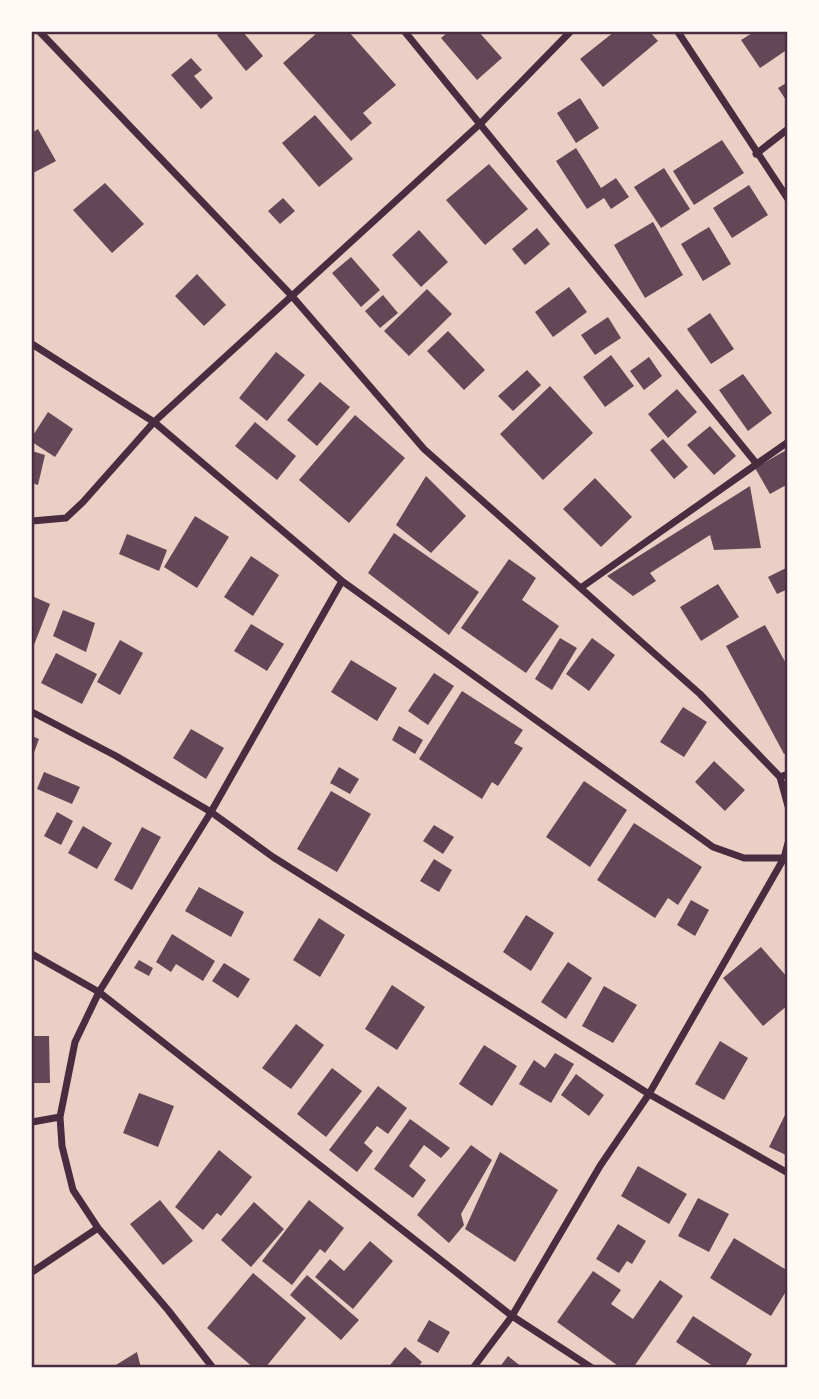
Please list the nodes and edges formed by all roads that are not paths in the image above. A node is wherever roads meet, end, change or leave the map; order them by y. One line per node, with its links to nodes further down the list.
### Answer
1 (40, 32): 9 (street)
2 (405, 32): 5 (street)
3 (570, 32): 5 (street)
4 (678, 32): 7 (street)
5 (481, 123): 9 (street); 13 (street)
6 (788, 129): 7 (street)
7 (757, 154): 8 (street)
8 (788, 199)
9 (291, 295): 11 (street); 16 (street)
10 (32, 344): 11 (street)
11 (154, 422): 14 (street); 15 (street)
12 (788, 442): 13 (street)
13 (756, 463): 16 (street)
14 (32, 521)
15 (342, 581): 20 (street); 22 (street)
16 (582, 587): 18 (street)
17 (32, 712): 20 (street)
18 (784, 775): 19 (street)
19 (788, 806)
20 (211, 812): 24 (street); 25 (street)
21 (788, 843): 22 (street)
22 (786, 860): 25 (street)
23 (32, 954): 24 (street)
24 (99, 992): 26 (street); 31 (street)
25 (649, 1094): 28 (street); 31 (street)
26 (61, 1117): 27 (street); 29 (street)
27 (32, 1122)
28 (788, 1173)
29 (98, 1228): 30 (street); 32 (street)
30 (32, 1272)
31 (512, 1316): 33 (street); 34 (street)
32 (213, 1367)
33 (473, 1367)
34 (592, 1367)

